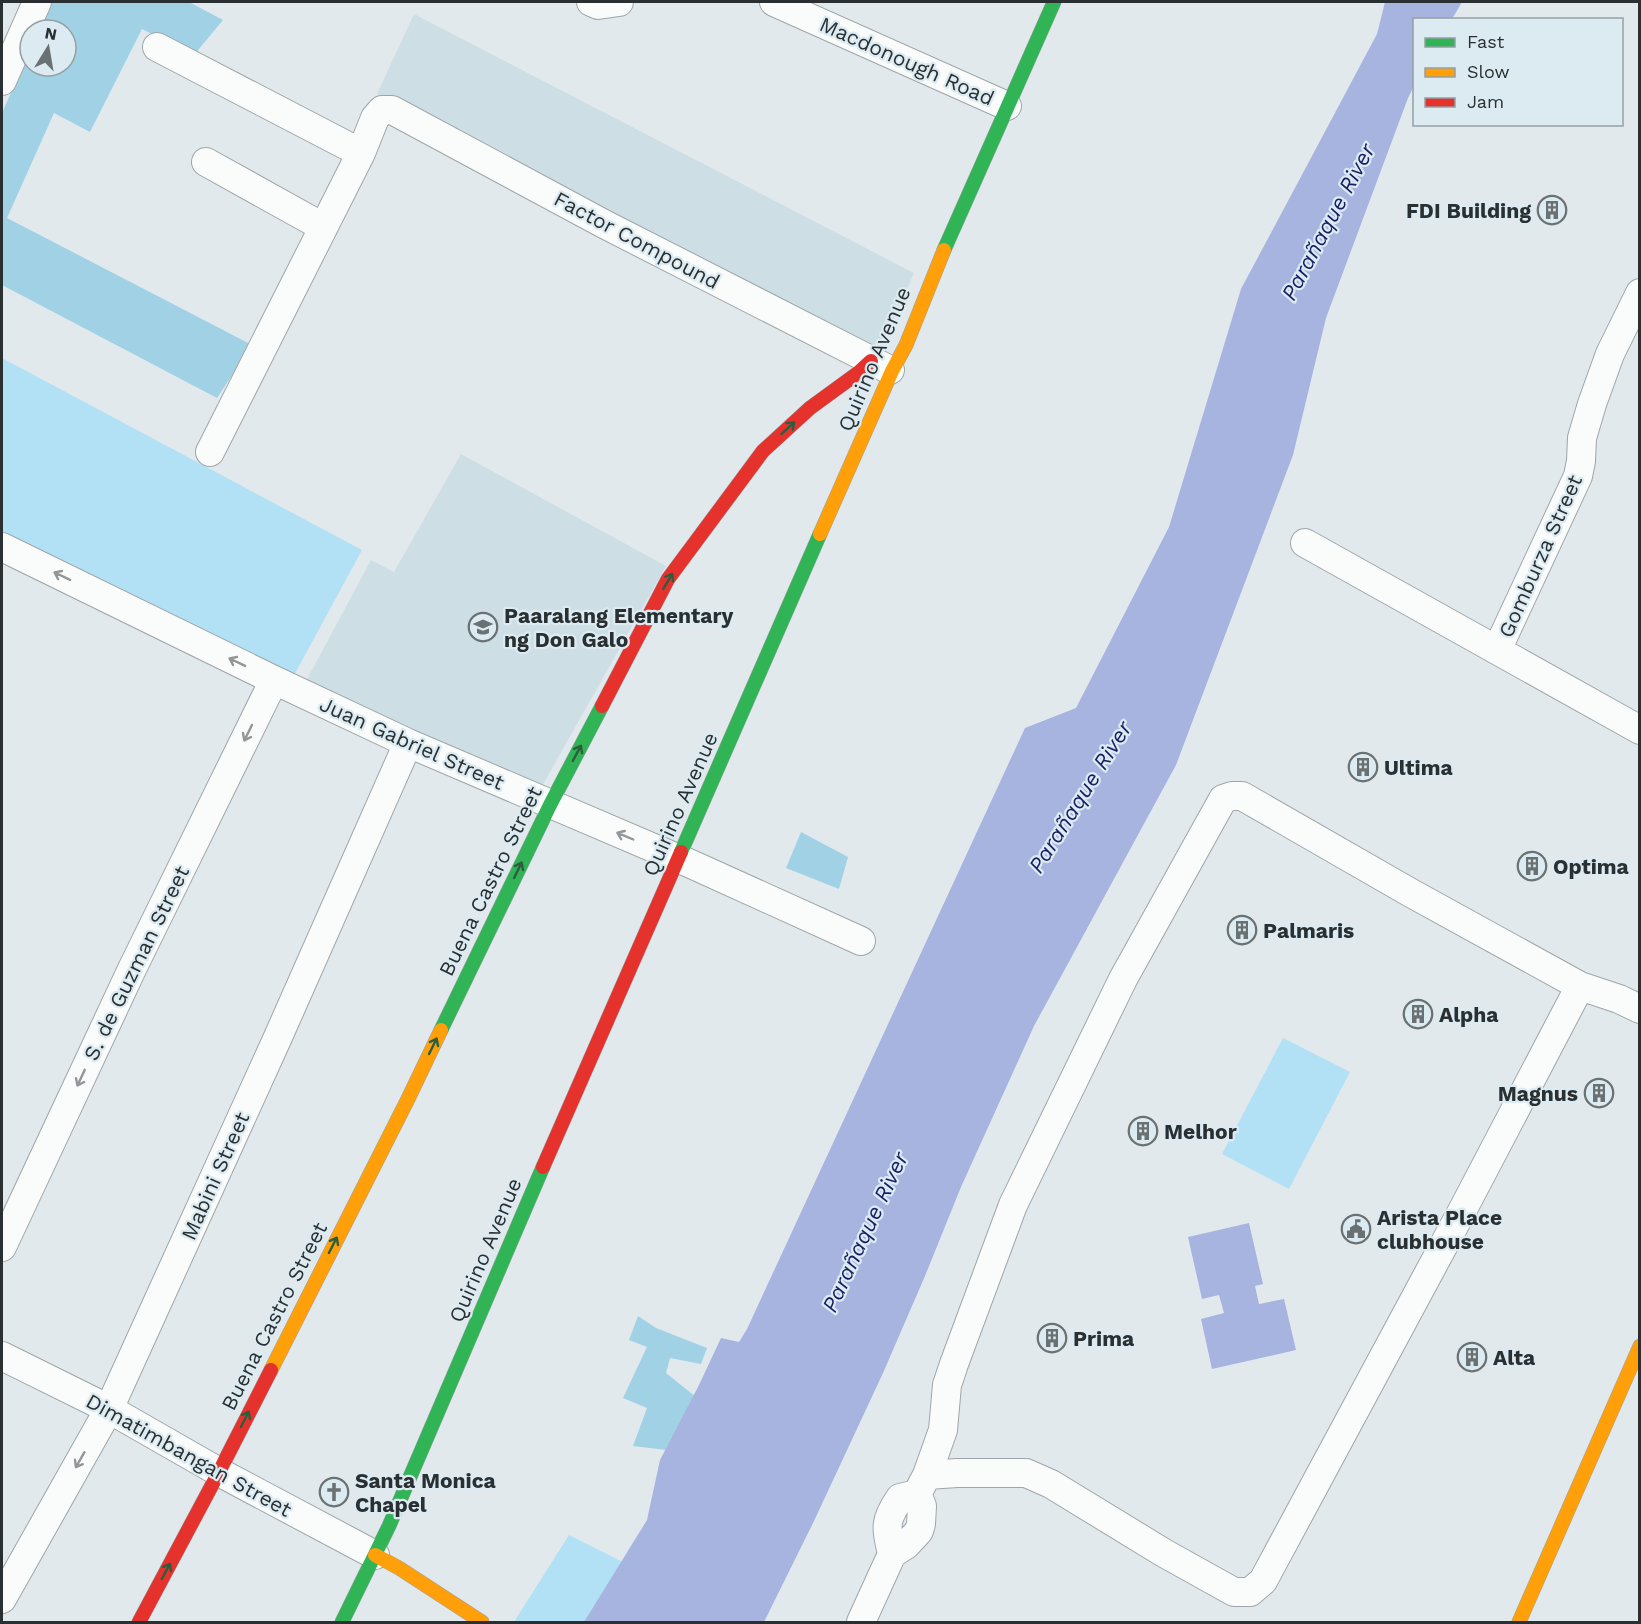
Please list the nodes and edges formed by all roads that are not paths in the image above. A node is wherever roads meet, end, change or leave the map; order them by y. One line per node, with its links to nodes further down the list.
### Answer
1 (37, 2): 7 (street)
2 (591, 2): 3 (street)
3 (619, 2)
4 (774, 2): 8 (street, Macdonough Road)
5 (1053, 2): 8 (street, Quirino Avenue)
6 (157, 47): 9 (street)
7 (2, 81)
8 (1007, 106): 13 (street, Quirino Avenue)
9 (360, 153): 11 (street); 13 (street, Factor Compound)
10 (206, 162): 11 (street)
11 (323, 227): 14 (street)
12 (1640, 293): 17 (street, Gomburza Street)
13 (882, 366): 21 (street, Buena Castro Street, one-way to 13); 22 (street, Quirino Avenue)
14 (210, 452)
15 (1305, 543): 17 (street, Gomburza Street)
16 (2, 546): 18 (street, Juan Gabriel Street, one-way to 16)
17 (1497, 650): 19 (street, Gomburza Street)
18 (274, 680): 20 (street, Juan Gabriel Street); 26 (street, S. de Guzman Street, one-way to 26)
19 (1640, 730)
20 (408, 743): 21 (street, Juan Gabriel Street); 29 (street, Mabini Street)
21 (549, 805): 22 (street, Juan Gabriel Street, one-way to 21); 30 (street, Buena Castro Street, one-way to 21)
22 (679, 860): 23 (street, Juan Gabriel Street); 32 (street, Quirino Avenue)
23 (861, 941)
24 (1581, 986): 25 (street); 31 (street); 31 (street)
25 (1640, 1009)
26 (2, 1247)
27 (1640, 1346): 34 (street)
28 (2, 1356): 29 (street, Dimatimbangan Street)
29 (108, 1409): 30 (street, Dimatimbangan Street); 33 (street, Mabini Street, one-way to 33)
30 (219, 1472): 32 (street, Dimatimbangan Street); 35 (street, Buena Castro Street, one-way to 30)
31 (922, 1484): 38 (street)
32 (375, 1556): 36 (street, Quirino Avenue); 37 (street)
33 (2, 1599)
34 (1525, 1621)
35 (139, 1623)
36 (342, 1623)
37 (482, 1623)
38 (861, 1623)

